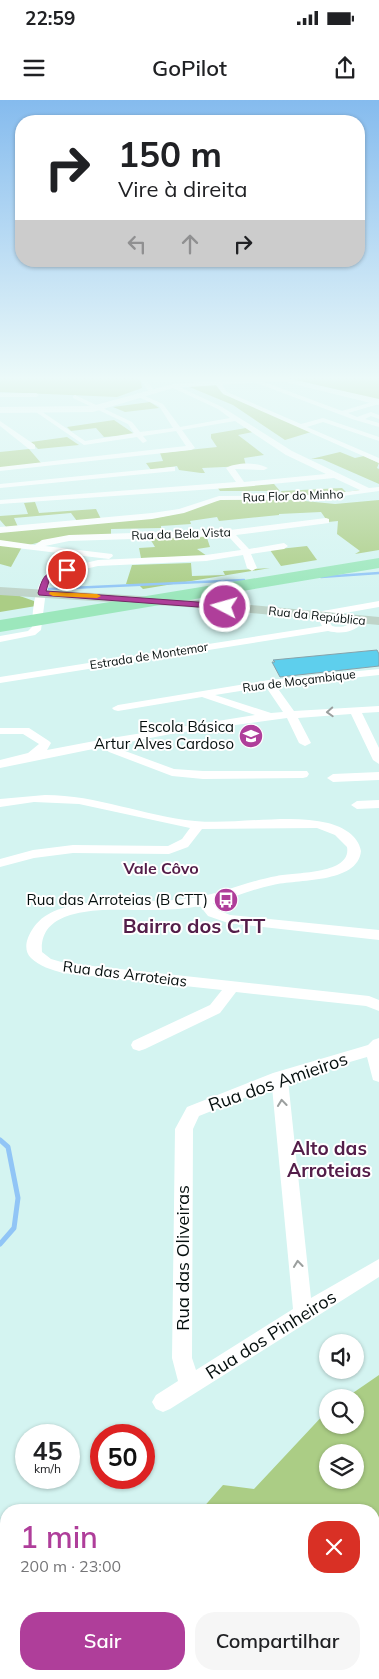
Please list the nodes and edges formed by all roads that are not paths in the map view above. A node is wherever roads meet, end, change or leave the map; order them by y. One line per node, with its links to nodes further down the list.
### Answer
1 (148, 450): 5 (street)
2 (180, 450): 5 (street)
3 (284, 450): 10 (street, Rua Flor do Minho)
4 (354, 450): 7 (street)
5 (150, 453): 6 (street)
6 (107, 458): 9 (street); 11 (street)
7 (379, 461)
8 (264, 468): 13 (street)
9 (0, 469)
10 (335, 475): 13 (street); 16 (street, Rua Flor do Minho)
11 (114, 476): 12 (street); 14 (street); 17 (street)
12 (172, 477): 13 (street); 17 (street)
13 (242, 485)
14 (0, 486)
15 (379, 489): 16 (street)
16 (368, 491): 20 (street, Rua Flor do Minho)
17 (122, 493): 18 (street)
18 (0, 502)
19 (326, 521): 21 (street, Rua da Bela Vista)
20 (0, 530)
21 (230, 533): 24 (street, Rua da Bela Vista); 25 (street)
22 (0, 543): 24 (street)
23 (284, 546): 25 (street)
24 (37, 547): 27 (street)
25 (246, 552): 27 (street); 29 (street)
26 (379, 555): 34 (highway)
27 (142, 561): 31 (street)
28 (379, 563): 34 (highway)
29 (252, 568)
30 (0, 592): 31 (main road, Rua da República)
31 (42, 593): 33 (main road, Rua da República); 36 (street)
32 (379, 604): 33 (street, Estrada de Montemor)
33 (324, 620): 35 (main road, Rua da República); 38 (street, Estrada de Montemor)
34 (4, 621)
35 (379, 621)
36 (0, 639)
37 (379, 672): 39 (street, Rua de Moçambique)
38 (0, 680)
39 (269, 683): 40 (street, Rua de Moçambique); 45 (street)
40 (219, 695): 41 (street); 43 (street)
41 (118, 708)
42 (379, 708): 44 (street)
43 (250, 709): 46 (street); 47 (street)
44 (356, 710): 45 (street, one-way to 45); 54 (street)
45 (290, 714): 46 (street); 51 (street)
46 (270, 716): 47 (street)
47 (240, 720): 50 (street)
48 (0, 731): 49 (street)
49 (45, 742): 52 (street); 53 (street)
50 (105, 742): 52 (street); 56 (street)
51 (305, 743)
52 (68, 749): 53 (street)
53 (33, 756): 55 (street)
54 (379, 760)
55 (0, 764)
56 (303, 774)
57 (379, 776): 58 (street)
58 (333, 778)
59 (0, 803): 62 (street, Rua das Arroteias)
60 (379, 804): 61 (street)
61 (357, 805)
62 (198, 825): 63 (street); 64 (street, Rua das Arroteias)
63 (0, 864)
64 (204, 901): 65 (street); 66 (street, Rua das Arroteias)
65 (379, 935)
66 (231, 986): 67 (street, Rua das Arroteias); 68 (street)
67 (379, 1006)
68 (139, 1045)
69 (376, 1046): 70 (street); 71 (street, Rua dos Amieiros)
70 (379, 1076)
71 (280, 1077): 72 (street, Rua dos Amieiros); 74 (street, one-way to 71)
72 (184, 1129): 75 (street, Rua das Oliveiras)
73 (379, 1267): 74 (street, Rua dos Pinheiros)
74 (303, 1313): 75 (street, Rua dos Pinheiros)
75 (190, 1386): 76 (street, Rua dos Pinheiros)
76 (163, 1402)

